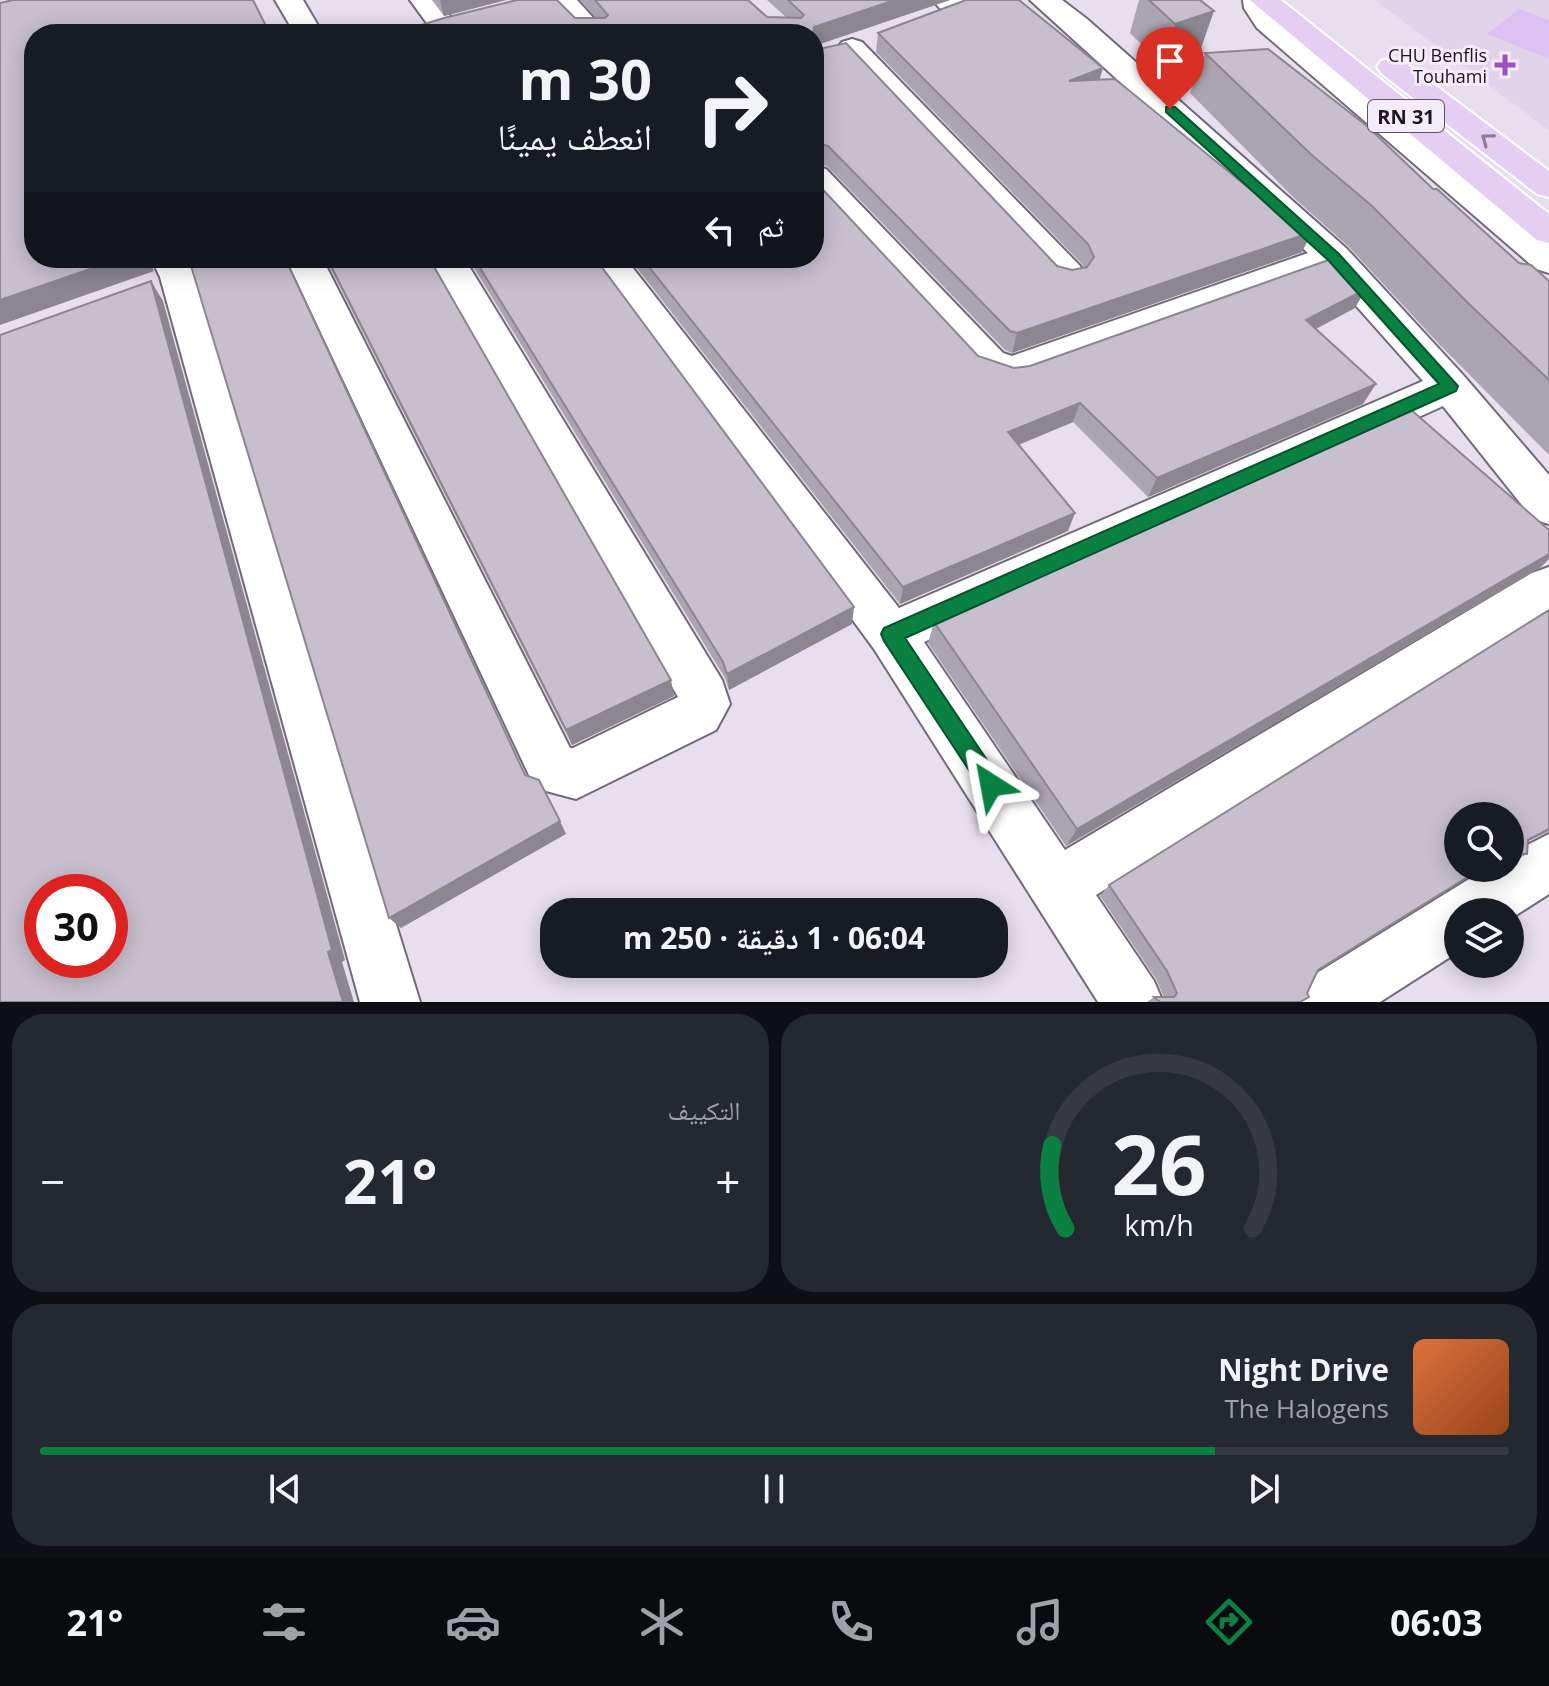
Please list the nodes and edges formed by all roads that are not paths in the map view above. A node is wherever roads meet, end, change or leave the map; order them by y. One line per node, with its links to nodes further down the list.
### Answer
1 (289, 0): 9 (street)
2 (424, 0): 10 (street)
3 (1044, 0): 17 (street)
4 (1257, 0): 18 (street)
5 (1264, 0): 16 (main road, RN 31)
6 (1303, 0): 15 (main road, RN 31, one-way to 6)
7 (549, 1): 12 (street)
8 (474, 19): 11 (street)
9 (303, 24)
10 (429, 24)
11 (456, 24)
12 (580, 24)
13 (853, 47): 23 (street)
14 (824, 187): 17 (street)
15 (1549, 187)
16 (1549, 232)
17 (1334, 257): 24 (street)
18 (1549, 261)
19 (309, 268): 20 (street)
20 (452, 268)
21 (614, 268): 27 (street)
22 (175, 273): 32 (street)
23 (1067, 275)
24 (1450, 386): 25 (street); 27 (street)
25 (1544, 493)
26 (1549, 587): 29 (street)
27 (891, 634): 29 (street)
28 (1549, 862): 30 (street)
29 (1058, 886): 33 (street)
30 (1491, 898)
31 (1444, 928): 34 (street)
32 (390, 1002)
33 (1133, 1002)
34 (1325, 1002)

